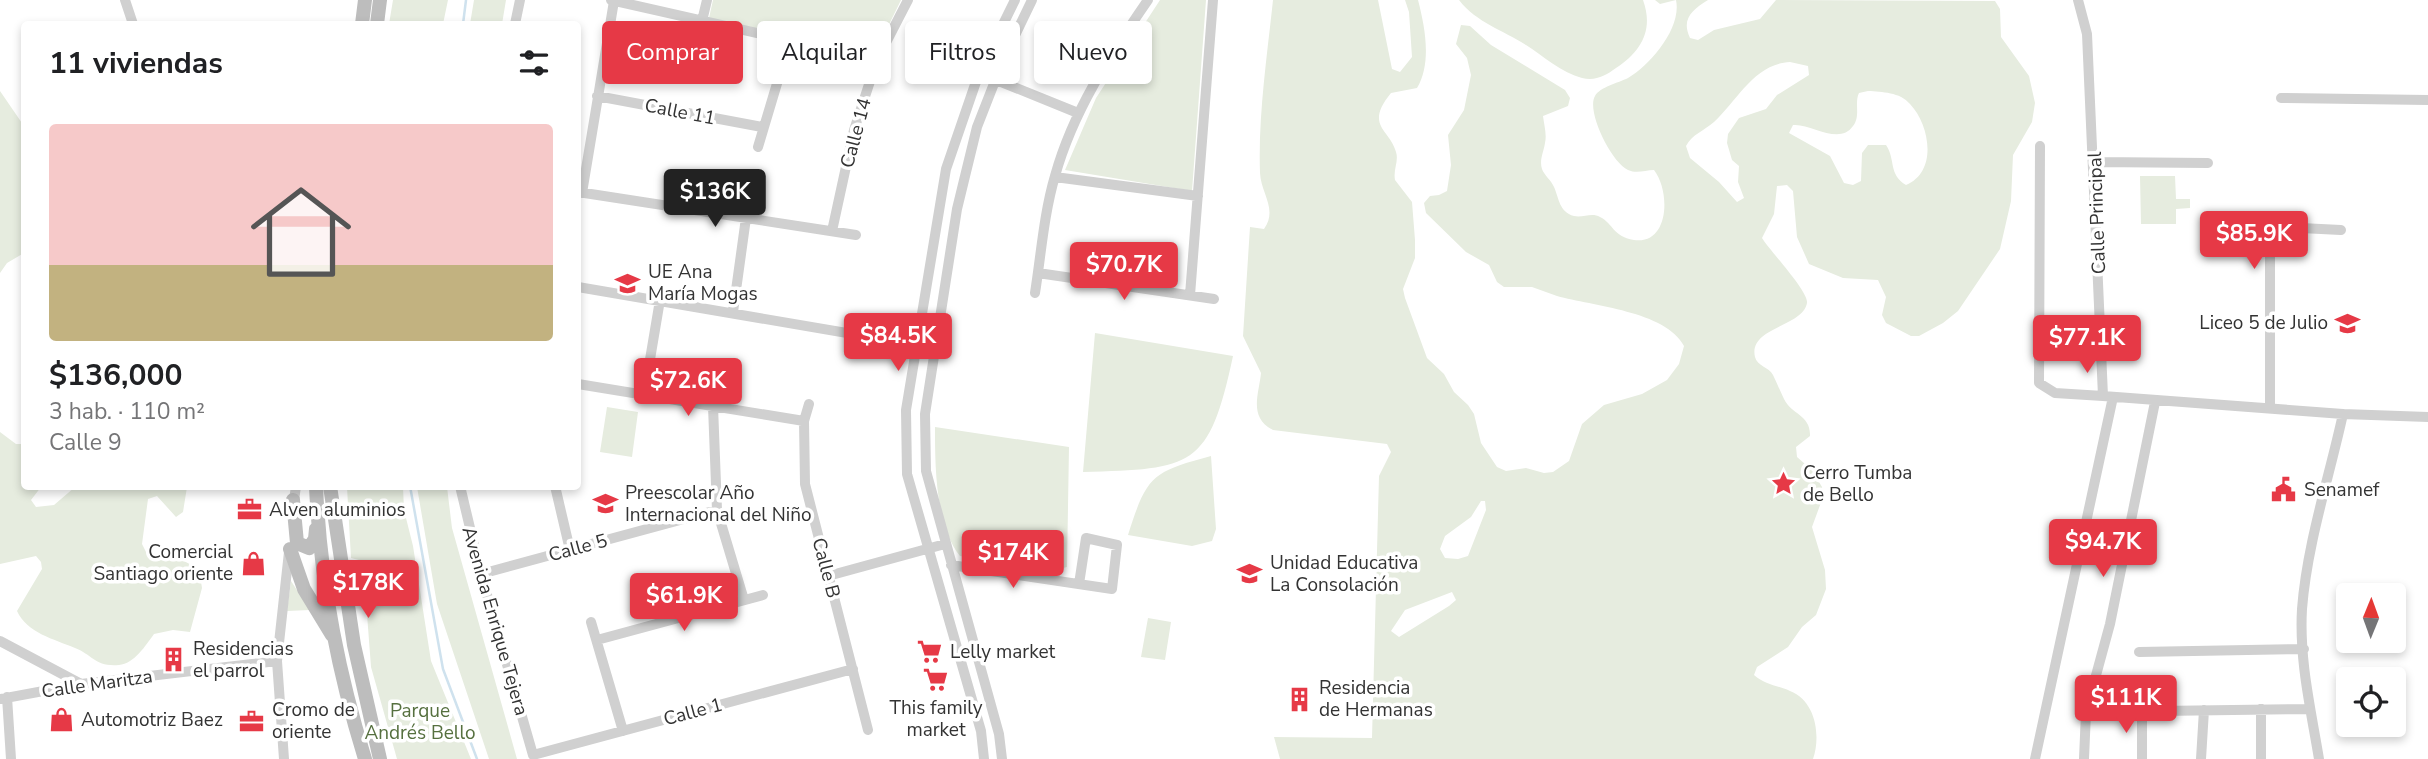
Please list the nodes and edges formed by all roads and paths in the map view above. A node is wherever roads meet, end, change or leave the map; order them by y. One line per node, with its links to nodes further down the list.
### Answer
1 (125, 0): 14 (street)
2 (365, 0): 15 (main road)
3 (380, 0): 16 (main road)
4 (520, 0): 17 (street)
5 (612, 0): 13 (street); 27 (street)
6 (707, 0): 13 (street)
7 (908, 0): 21 (street, Calle 14)
8 (1015, 0): 18 (street)
9 (1032, 0): 19 (street)
10 (1148, 0): 30 (street)
11 (1213, 0): 39 (street)
12 (2078, 0): 34 (street, Calle Principal)
13 (702, 20): 20 (street)
14 (132, 21)
15 (362, 21)
16 (377, 21)
17 (516, 21)
18 (1004, 21)
19 (1020, 26)
20 (757, 32)
21 (891, 33)
22 (776, 84): 31 (street)
23 (869, 84): 42 (street, Calle 14)
24 (975, 84): 51 (street)
25 (993, 84): 52 (street)
26 (1007, 84): 30 (street)
27 (597, 96): 31 (street, Calle 11); 37 (street)
28 (2281, 98): 29 (street)
29 (2428, 100)
30 (1078, 113): 36 (street)
31 (762, 127): 33 (street)
32 (2040, 146): 55 (street)
33 (758, 147)
34 (2095, 162): 35 (street); 55 (street, Calle Principal)
35 (2208, 163)
36 (1055, 177): 39 (street); 44 (street)
37 (581, 187)
38 (581, 193): 40 (street)
39 (1198, 196): 47 (street)
40 (746, 218): 42 (street); 50 (street)
41 (2341, 230): 59 (street)
42 (832, 231): 43 (street)
43 (856, 235)
44 (1038, 273): 46 (street); 47 (street)
45 (581, 287): 49 (street)
46 (1035, 293)
47 (1190, 295): 48 (street)
48 (1214, 299)
49 (660, 300): 50 (street); 54 (street)
50 (733, 312): 51 (street)
51 (919, 346): 52 (street); 71 (street)
52 (935, 348): 70 (street)
53 (581, 384): 54 (street)
54 (644, 395): 58 (street)
55 (2108, 397): 56 (street); 106 (street, Calle Principal)
56 (2155, 402): 59 (street); 93 (street)
57 (809, 404): 62 (street, Calle B)
58 (713, 406): 62 (street); 68 (street)
59 (2270, 408): 60 (street)
60 (2343, 414): 61 (street); 84 (street)
61 (2428, 417)
62 (804, 421): 76 (street, Calle B)
63 (316, 490): 69 (main road)
64 (331, 490): 103 (main road)
65 (461, 490): 75 (street, Avenida Enrique Tejera)
66 (556, 490): 73 (street)
67 (295, 493): 69 (main road); 72 (street)
68 (717, 510): 73 (street, Calle 5); 79 (street)
69 (317, 520): 83 (main road)
70 (945, 544): 71 (street); 74 (street)
71 (928, 548): 76 (street); 98 (street)
72 (290, 549): 83 (main road); 86 (street)
73 (570, 550): 75 (street, Calle 5)
74 (951, 565): 77 (street); 95 (street)
75 (481, 574): 99 (street, Avenida Enrique Tejera)
76 (828, 576): 87 (street, Calle B)
77 (1079, 584): 77 (street)
78 (764, 595): 79 (street)
79 (744, 600): 82 (street)
80 (592, 622): 82 (street)
81 (0, 640): 88 (street)
82 (597, 640): 97 (street)
83 (335, 641): 102 (main road)
84 (2304, 649): 85 (street); 91 (street)
85 (2139, 652)
86 (278, 661): 88 (street, Calle Maritza); 101 (street)
87 (853, 669): 96 (street, Calle B); 97 (street, Calle 1)
88 (81, 684): 89 (street, Calle Maritza)
89 (3, 698): 100 (street)
90 (2261, 709): 91 (street); 92 (street); 110 (street)
91 (2309, 709): 111 (street)
92 (2204, 710): 94 (street); 109 (street)
93 (2086, 712): 94 (street); 107 (street)
94 (2142, 712): 108 (street)
95 (997, 727): 98 (street); 105 (street)
96 (867, 730)
97 (623, 731): 99 (street, Calle 1)
98 (981, 731): 104 (street)
99 (533, 755)
100 (11, 759)
101 (284, 759)
102 (365, 759)
103 (380, 759)
104 (984, 759)
105 (1002, 759)
106 (2035, 759)
107 (2084, 759)
108 (2142, 759)
109 (2201, 759)
110 (2261, 759)
111 (2319, 759)

